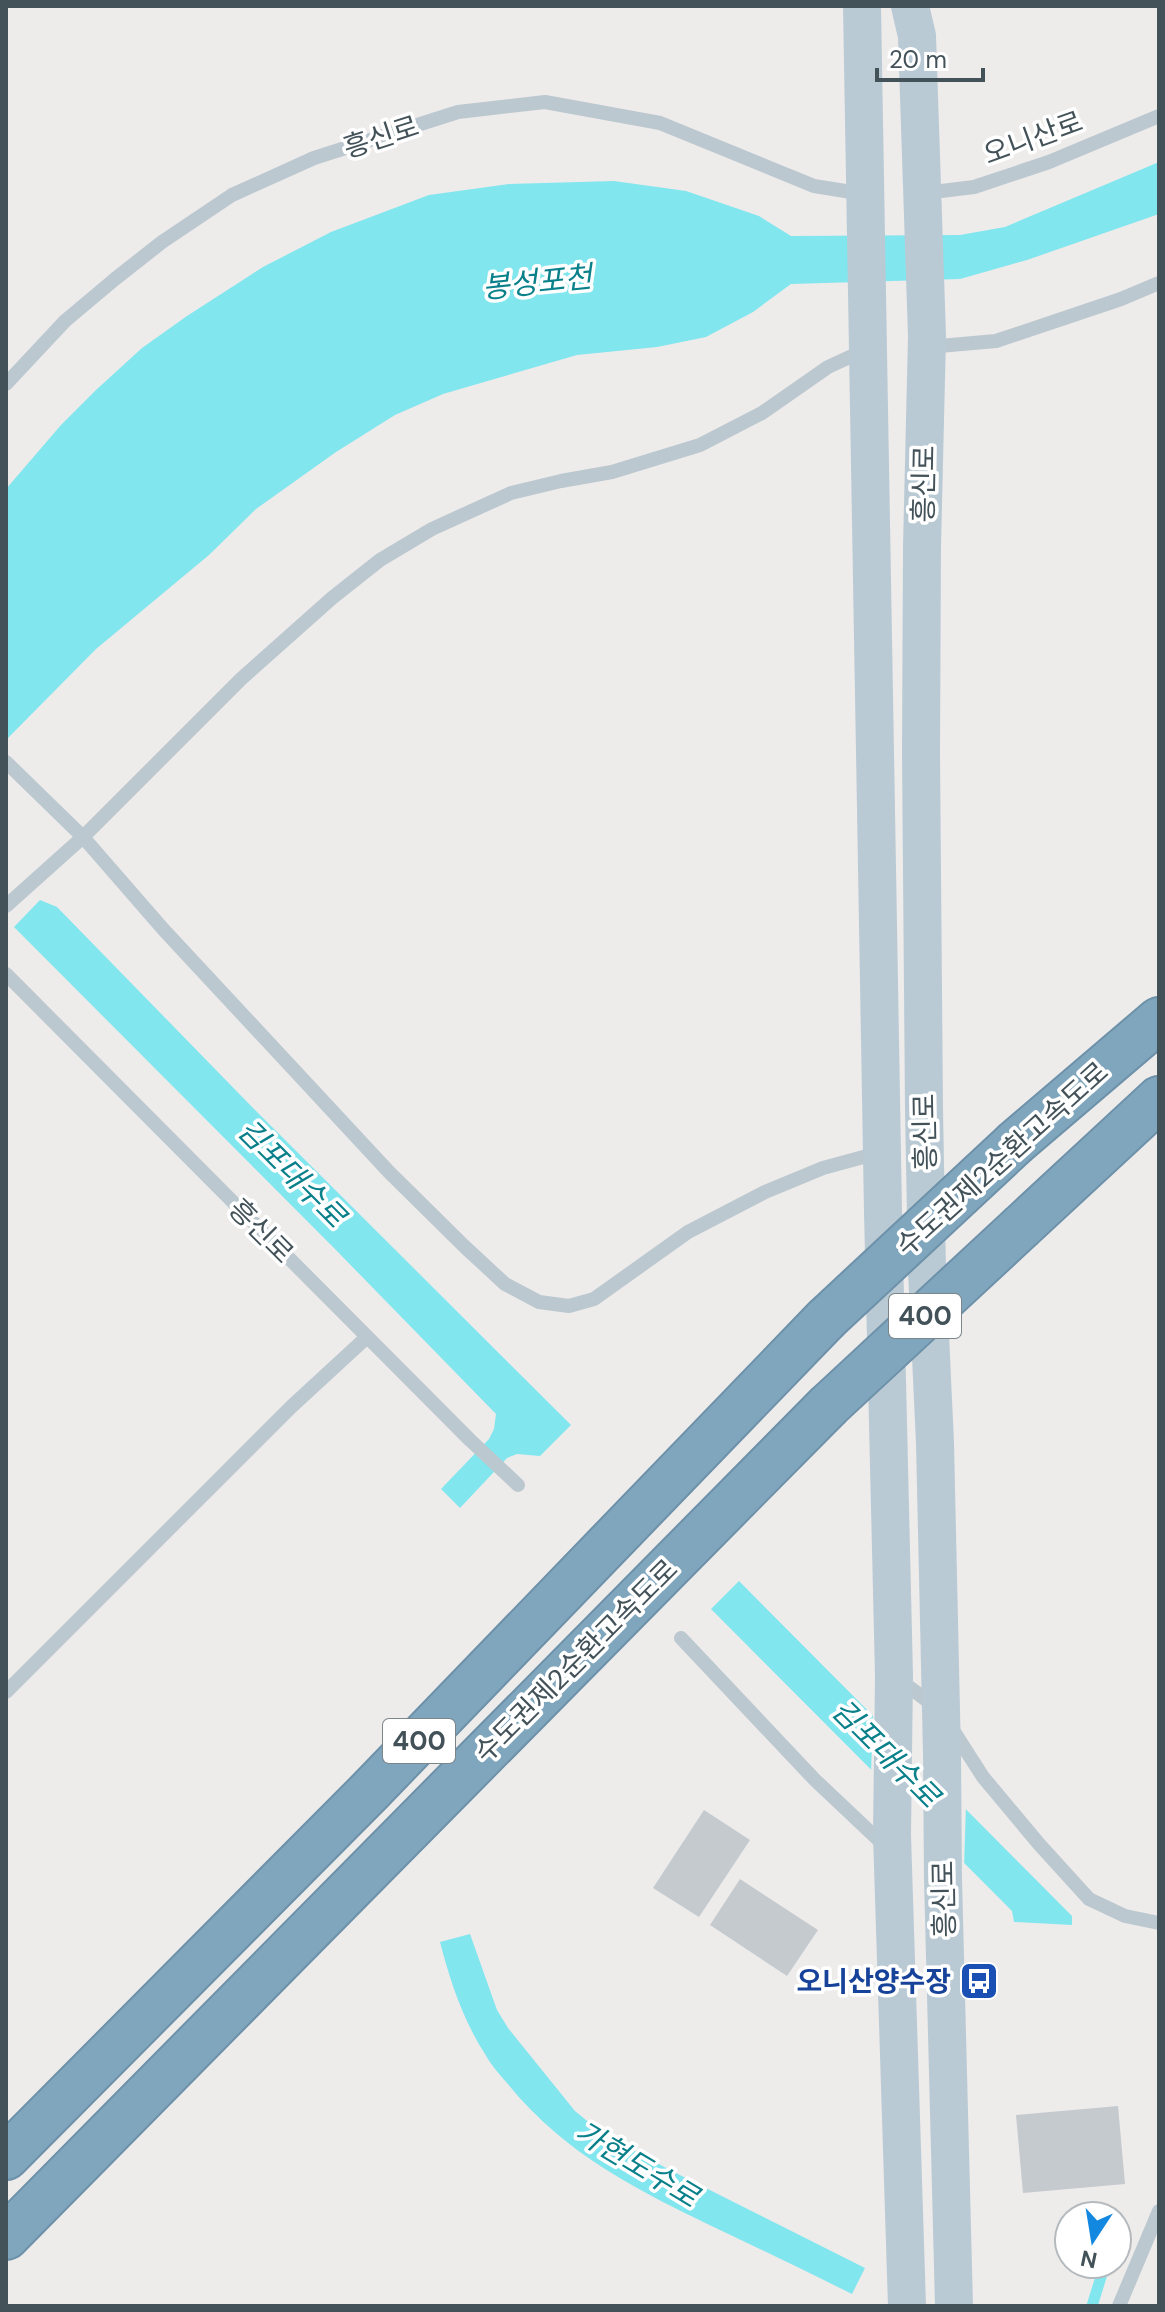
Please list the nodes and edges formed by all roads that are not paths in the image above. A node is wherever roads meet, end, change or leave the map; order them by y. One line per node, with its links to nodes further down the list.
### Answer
1 (862, 6): 5 (main road, 흥신로)
2 (910, 6): 4 (main road, 흥신로)
3 (1159, 116): 4 (lane, 오니산로)
4 (922, 203): 8 (main road, 흥신로)
5 (865, 206): 7 (main road, 흥신로); 9 (lane, 흥신로)
6 (1159, 283): 8 (lane)
7 (869, 340): 11 (lane); 16 (main road, 흥신로)
8 (927, 342): 22 (main road, 흥신로)
9 (6, 384)
10 (6, 762): 11 (lane)
11 (83, 837): 12 (lane); 16 (lane)
12 (6, 906)
13 (6, 974): 17 (lane, 흥신로)
14 (1159, 1020): 25 (highway, 수도권제2순환고속도로 / 400, bridge)
15 (1159, 1099): 27 (highway, 수도권제2순환고속도로 / 400, bridge)
16 (882, 1151): 20 (main road, 흥신로)
17 (367, 1337): 18 (lane, 흥신로); 21 (lane)
18 (518, 1485)
19 (681, 1638): 23 (lane, 흥신로)
20 (894, 1676): 22 (lane); 23 (main road, 흥신로)
21 (6, 1692)
22 (941, 1711): 24 (lane); 29 (main road, 흥신로)
23 (892, 1844): 28 (main road, 흥신로)
24 (1159, 1923)
25 (6, 2157)
26 (1159, 2211): 30 (lane)
27 (6, 2237)
28 (907, 2306)
29 (954, 2306)
30 (1119, 2306)

